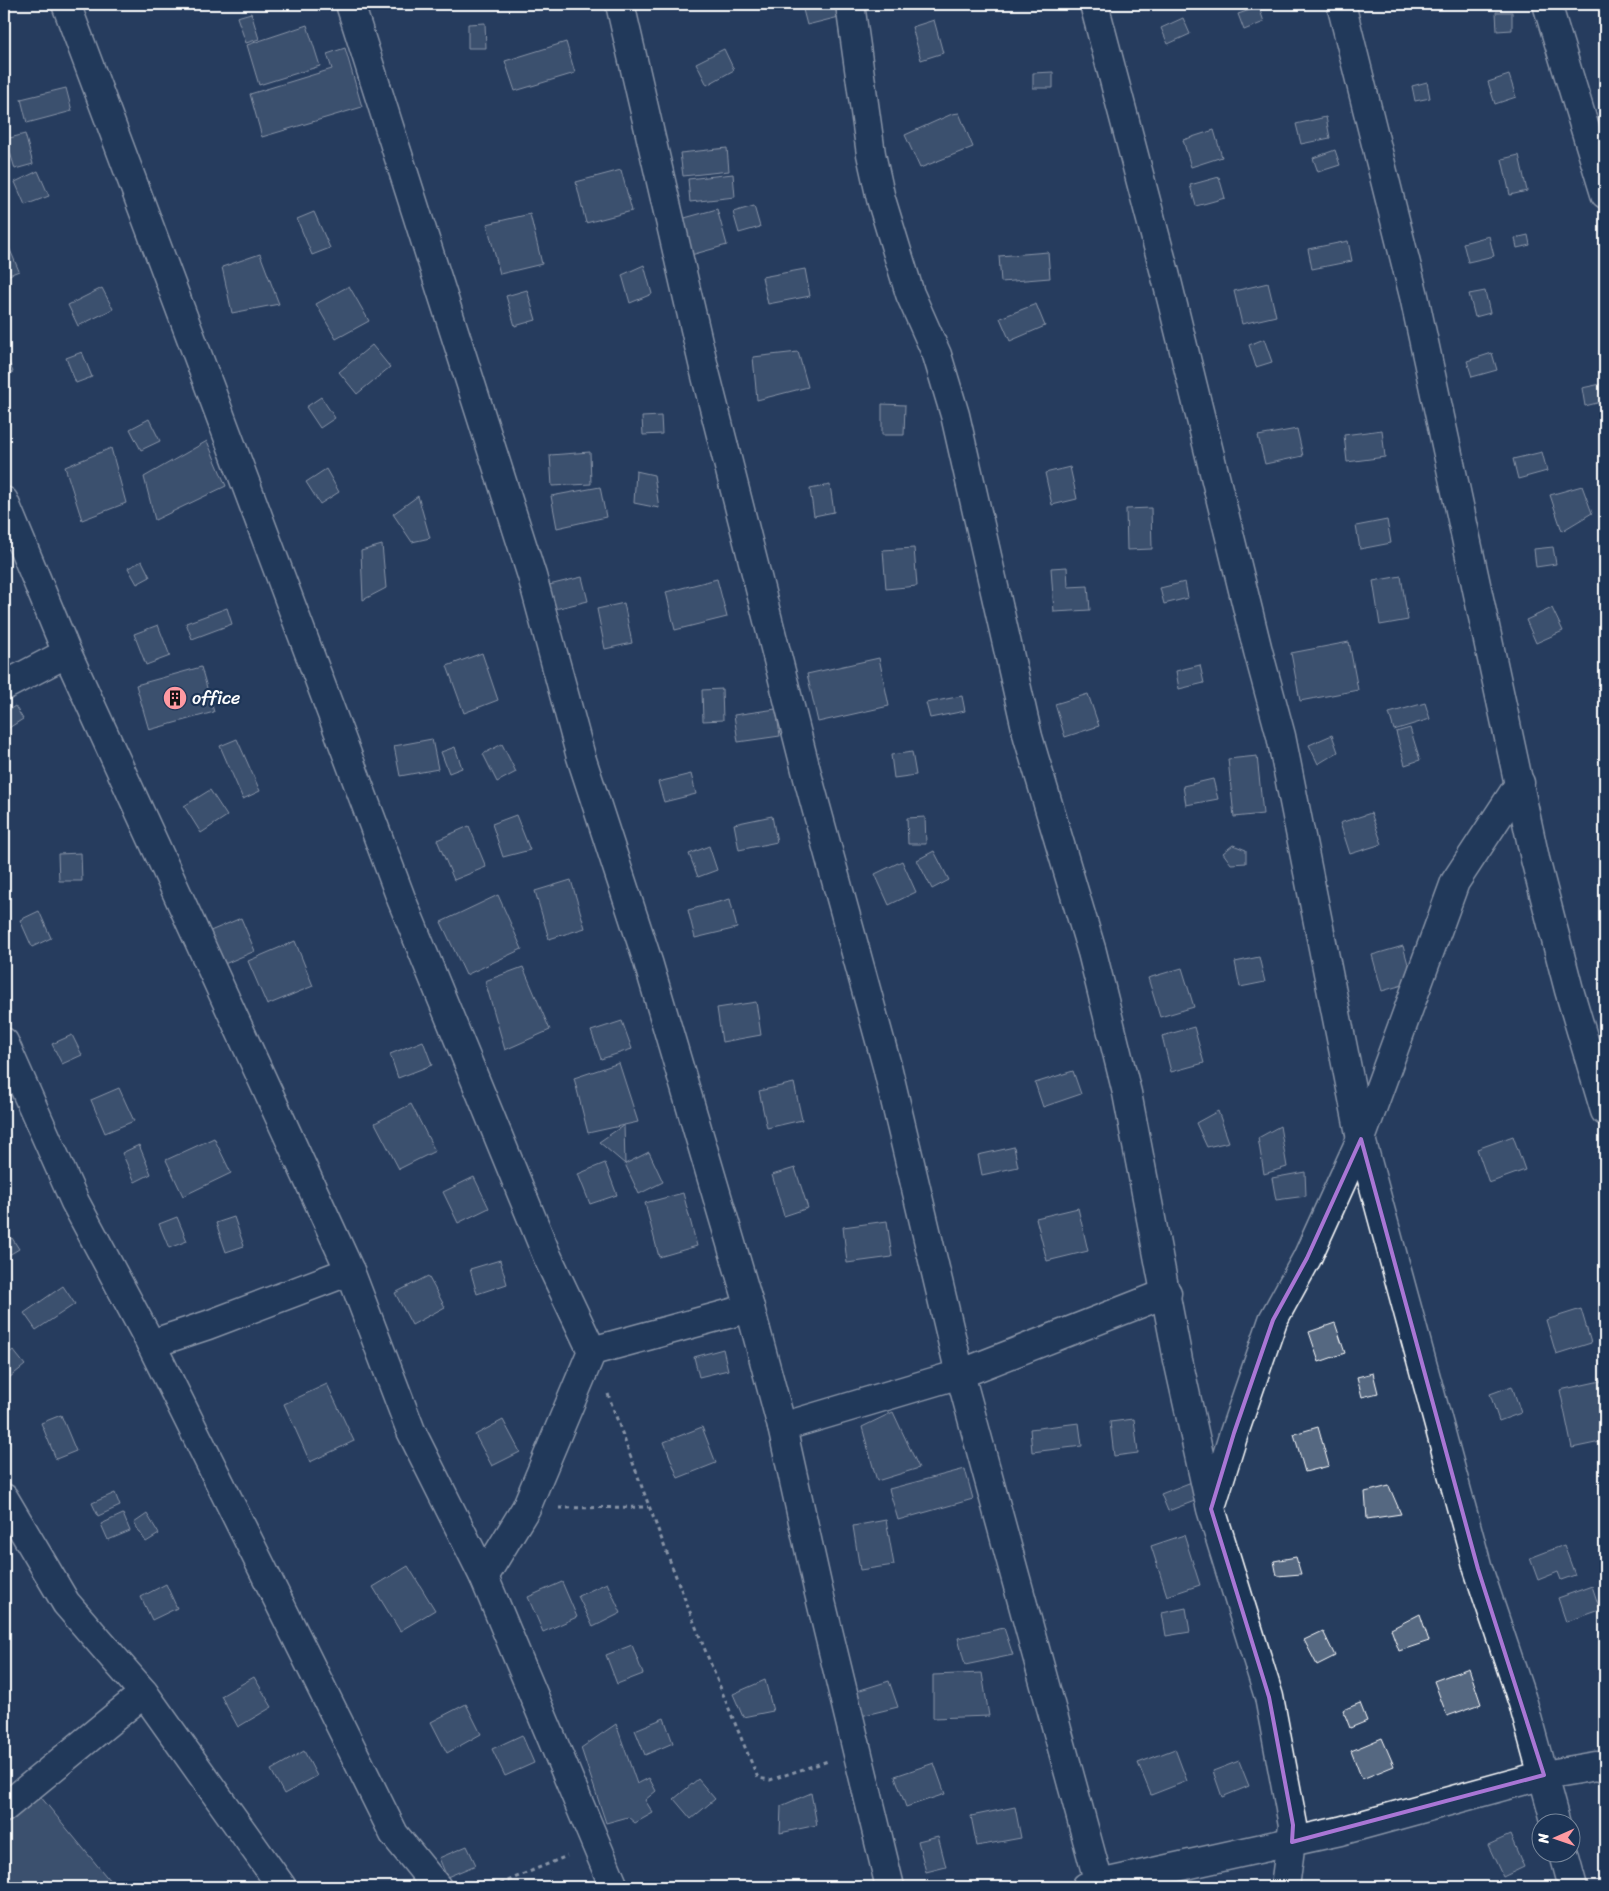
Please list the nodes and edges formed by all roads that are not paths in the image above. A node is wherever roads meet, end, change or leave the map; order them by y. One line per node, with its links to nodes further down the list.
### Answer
1 (66, 4): 20 (street)
2 (350, 4): 18 (street)
3 (620, 4): 21 (street)
4 (850, 4): 17 (street)
5 (1094, 4): 15 (street)
6 (1341, 4): 12 (street)
7 (1547, 4): 8 (street)
8 (1605, 194)
9 (4, 501): 10 (street)
10 (67, 653): 11 (street); 16 (street)
11 (4, 686)
12 (1520, 783): 14 (street); 15 (street)
13 (4, 1042): 19 (street)
14 (1605, 1111)
15 (1361, 1139): 24 (street); 28 (street)
16 (350, 1271): 19 (street); 25 (street)
17 (1167, 1293): 21 (street); 24 (street)
18 (750, 1308): 20 (street); 22 (street)
19 (151, 1344): 35 (street)
20 (592, 1351): 25 (street)
21 (960, 1374): 22 (street); 33 (street)
22 (782, 1427): 37 (street)
23 (4, 1498): 26 (street)
24 (1211, 1509): 31 (street)
25 (484, 1577): 36 (street)
26 (144, 1693): 29 (street); 34 (street)
27 (1605, 1768): 28 (street)
28 (1544, 1775): 30 (street); 31 (street)
29 (4, 1808)
30 (1554, 1814)
31 (1292, 1842): 33 (street); 38 (street)
32 (1567, 1864): 39 (street)
33 (1095, 1886)
34 (282, 1887)
35 (437, 1887)
36 (614, 1887)
37 (890, 1887)
38 (1285, 1887)
39 (1573, 1887)

